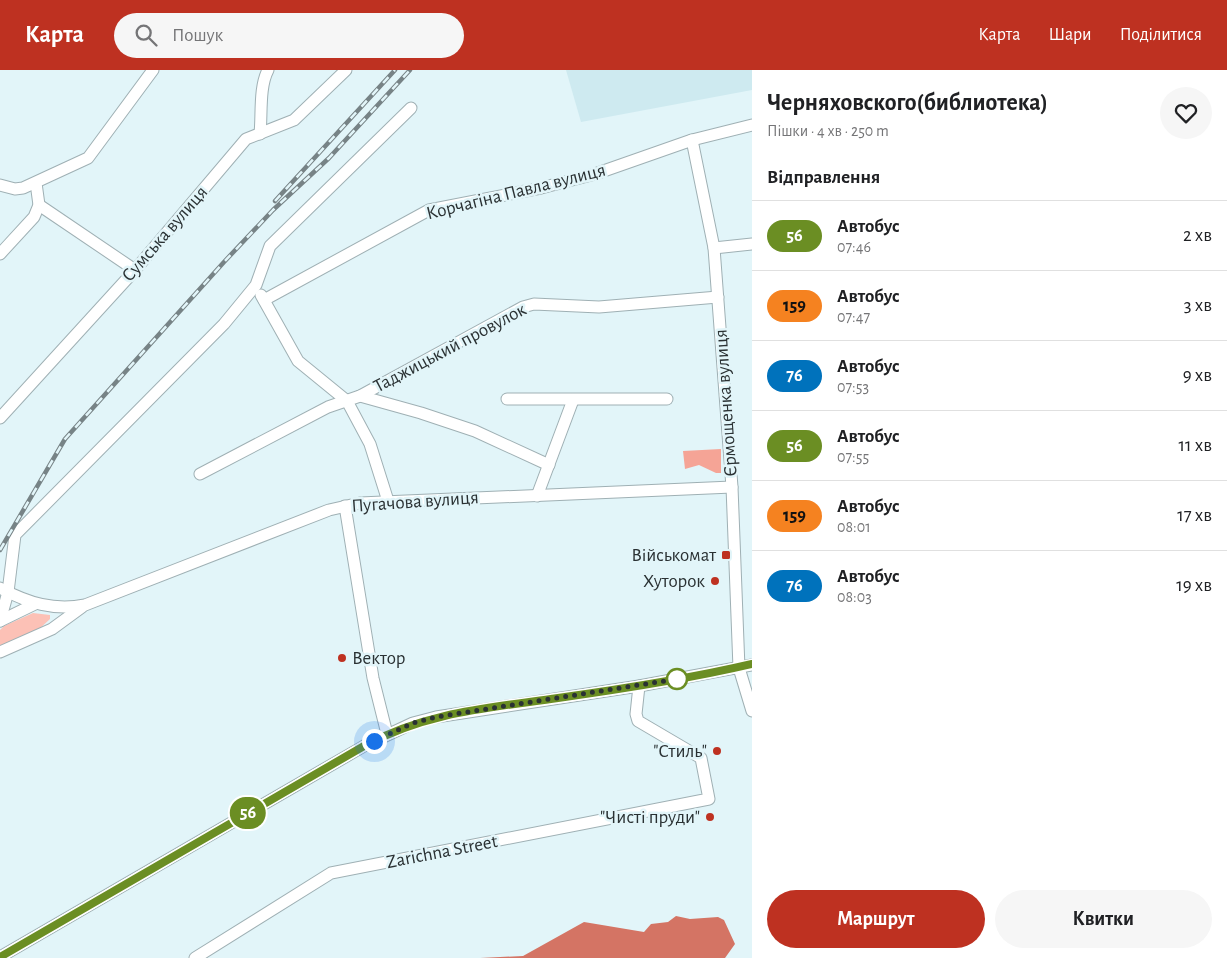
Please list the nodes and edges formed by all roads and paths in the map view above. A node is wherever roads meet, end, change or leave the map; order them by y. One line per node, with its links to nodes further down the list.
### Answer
1 (153, 70): 8 (street)
2 (268, 70): 6 (street)
3 (346, 70): 6 (street, Сумська вулиця)
4 (412, 108): 15 (street)
5 (752, 126): 7 (street, Корчагіна Павла вулиця)
6 (260, 134): 14 (street, Сумська вулиця)
7 (692, 140): 12 (street, Єрмощенка вулиця); 17 (street, Корчагіна Павла вулиця)
8 (36, 183): 9 (street); 10 (street)
9 (0, 185)
10 (39, 205): 13 (street); 14 (street)
11 (752, 244): 12 (street)
12 (714, 248): 16 (street, Єрмощенка вулиця)
13 (0, 254)
14 (135, 270): 23 (street, Сумська вулиця)
15 (256, 285): 17 (street); 30 (street)
16 (718, 297): 18 (street, Таджицький провулок); 26 (street, Єрмощенка вулиця)
17 (264, 300): 22 (street)
18 (360, 396): 22 (street, Таджицький провулок); 24 (street)
19 (507, 398): 21 (street)
20 (667, 399): 21 (street)
21 (573, 400): 24 (street)
22 (347, 401): 25 (street, Таджицький провулок); 28 (street)
23 (0, 418)
24 (549, 465): 27 (street)
25 (200, 474)
26 (732, 487): 27 (street, Пугачова вулиця); 36 (street, Єрмощенка вулиця)
27 (537, 496): 28 (street, Пугачова вулиця)
28 (388, 502): 29 (street, Пугачова вулиця)
29 (345, 506): 32 (street, Пугачова вулиця); 39 (street)
30 (4, 590): 31 (street, Пугачова вулиця); 33 (street)
31 (35, 604): 32 (street, Пугачова вулиця); 33 (street)
32 (85, 605): 34 (street, Пугачова вулиця)
33 (0, 621)
34 (0, 652)
35 (752, 664): 36 (street)
36 (739, 668): 37 (street); 38 (street, Єрмощенка вулиця)
37 (639, 686): 39 (street); 41 (street, Zarichna Street)
38 (752, 711)
39 (387, 734): 40 (street)
40 (0, 957)
41 (195, 958)

